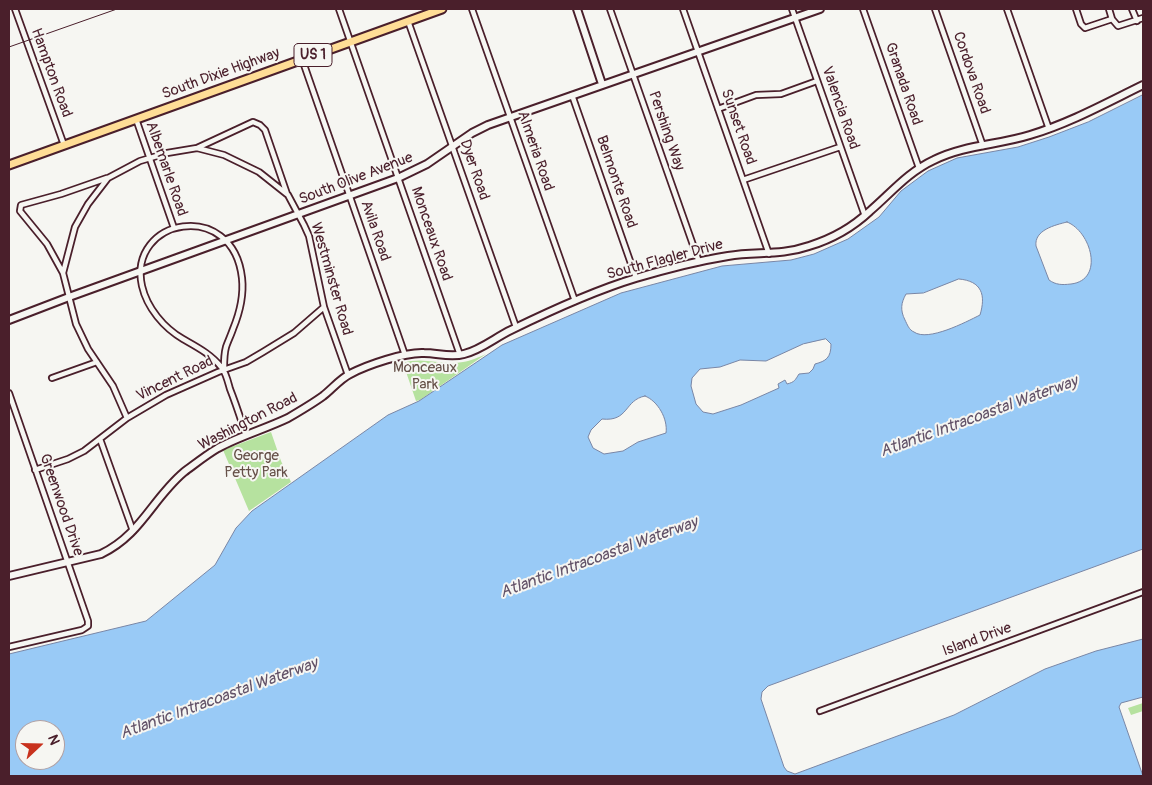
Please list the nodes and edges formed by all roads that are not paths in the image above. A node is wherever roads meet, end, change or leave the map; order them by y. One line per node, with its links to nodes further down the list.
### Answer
1 (15, 9): 33 (street, Hampton Road)
2 (339, 9): 21 (street, Monceaux Road)
3 (442, 9): 19 (main road, South Dixie Highway / US 1)
4 (472, 9): 30 (street, Almeria Road)
5 (576, 9): 26 (street)
6 (610, 9): 24 (street, Pershing Way)
7 (683, 9): 22 (street, Sunset Road)
8 (792, 9): 16 (street, Valencia Road)
9 (820, 9): 16 (street, South Olive Avenue)
10 (863, 9): 40 (street, Granada Road)
11 (935, 9): 35 (street, Cordova Road)
12 (1007, 9): 32 (street)
13 (1076, 9): 18 (street)
14 (1109, 9): 18 (street)
15 (1132, 9): 20 (street)
16 (795, 17): 22 (street, South Olive Avenue); 25 (street, Valencia Road)
17 (1143, 18): 20 (street)
18 (1112, 19): 20 (street)
19 (408, 21): 21 (main road, South Dixie Highway / US 1); 36 (street, Dyer Road)
20 (1137, 21)
21 (350, 42): 23 (main road, South Dixie Highway / US 1); 42 (street, Monceaux Road)
22 (698, 51): 24 (street, South Olive Avenue); 29 (street, Sunset Road)
23 (302, 59): 31 (main road, South Dixie Highway / US 1); 45 (street, Avila Road)
24 (633, 74): 26 (street, South Olive Avenue); 51 (street, Pershing Way)
25 (817, 81): 29 (street); 34 (street, Valencia Road)
26 (602, 84): 28 (street, South Olive Avenue)
27 (1143, 85): 32 (street, South Flagler Drive)
28 (572, 95): 30 (street, South Olive Avenue); 54 (street, Belmonte Road)
29 (718, 109): 43 (street, Sunset Road)
30 (510, 116): 36 (street, South Olive Avenue); 56 (street, Almeria Road)
31 (136, 119): 33 (main road, South Dixie Highway / US 1); 38 (street, Albemarle Road)
32 (1050, 129): 35 (street, South Flagler Drive)
33 (64, 145): 39 (main road, South Dixie Highway / US 1)
34 (840, 146): 43 (street); 47 (street, Valencia Road)
35 (983, 146): 40 (street, South Flagler Drive)
36 (453, 147): 42 (street, South Olive Avenue); 59 (street, Dyer Road)
37 (197, 148): 38 (street, Westminster Road); 44 (street, Westminster Road); 44 (street)
38 (149, 158): 41 (street, Westminster Road); 48 (street, Albemarle Road)
39 (9, 164)
40 (920, 168): 47 (street, South Flagler Drive)
41 (108, 178): 53 (street); 53 (street)
42 (398, 178): 45 (street, South Olive Avenue); 61 (street, Monceaux Road)
43 (743, 180): 50 (street, Sunset Road)
44 (288, 195): 46 (street, Westminster Road)
45 (350, 195): 46 (street, South Olive Avenue); 60 (street, Avila Road)
46 (298, 214): 49 (street, South Olive Avenue); 57 (street, Westminster Road)
47 (865, 216): 50 (street, South Flagler Drive)
48 (174, 228): 49 (street); 52 (street)
49 (226, 240): 52 (street, South Olive Avenue); 63 (street)
50 (769, 254): 51 (street, South Flagler Drive)
51 (699, 262): 54 (street, South Flagler Drive)
52 (141, 271): 55 (street, South Olive Avenue); 63 (street)
53 (63, 274): 55 (street)
54 (636, 278): 56 (street, South Flagler Drive)
55 (68, 297): 58 (street, South Olive Avenue); 62 (street)
56 (574, 301): 59 (street, South Flagler Drive)
57 (324, 307): 63 (street, Vincent Road); 64 (street, Westminster Road)
58 (9, 320)
59 (516, 328): 61 (street, South Flagler Drive)
60 (405, 355): 61 (street, South Flagler Drive); 64 (street, Washington Road)
61 (460, 355)
62 (97, 362): 65 (street); 67 (street)
63 (224, 369): 67 (street, Vincent Road); 68 (street)
64 (348, 375): 68 (street, Washington Road)
65 (52, 378)
66 (9, 393): 70 (street, Greenwood Drive)
67 (127, 418): 69 (street, Vincent Road)
68 (246, 435): 71 (street, Washington Road)
69 (100, 438): 70 (street, Vincent Road); 71 (street)
70 (36, 470): 72 (street, Greenwood Drive)
71 (133, 532): 72 (street, Washington Road)
72 (68, 562): 73 (street, Washington Road); 75 (street, Greenwood Drive)
73 (9, 576)
74 (1143, 592): 76 (street, Island Drive)
75 (9, 647)
76 (820, 711)

